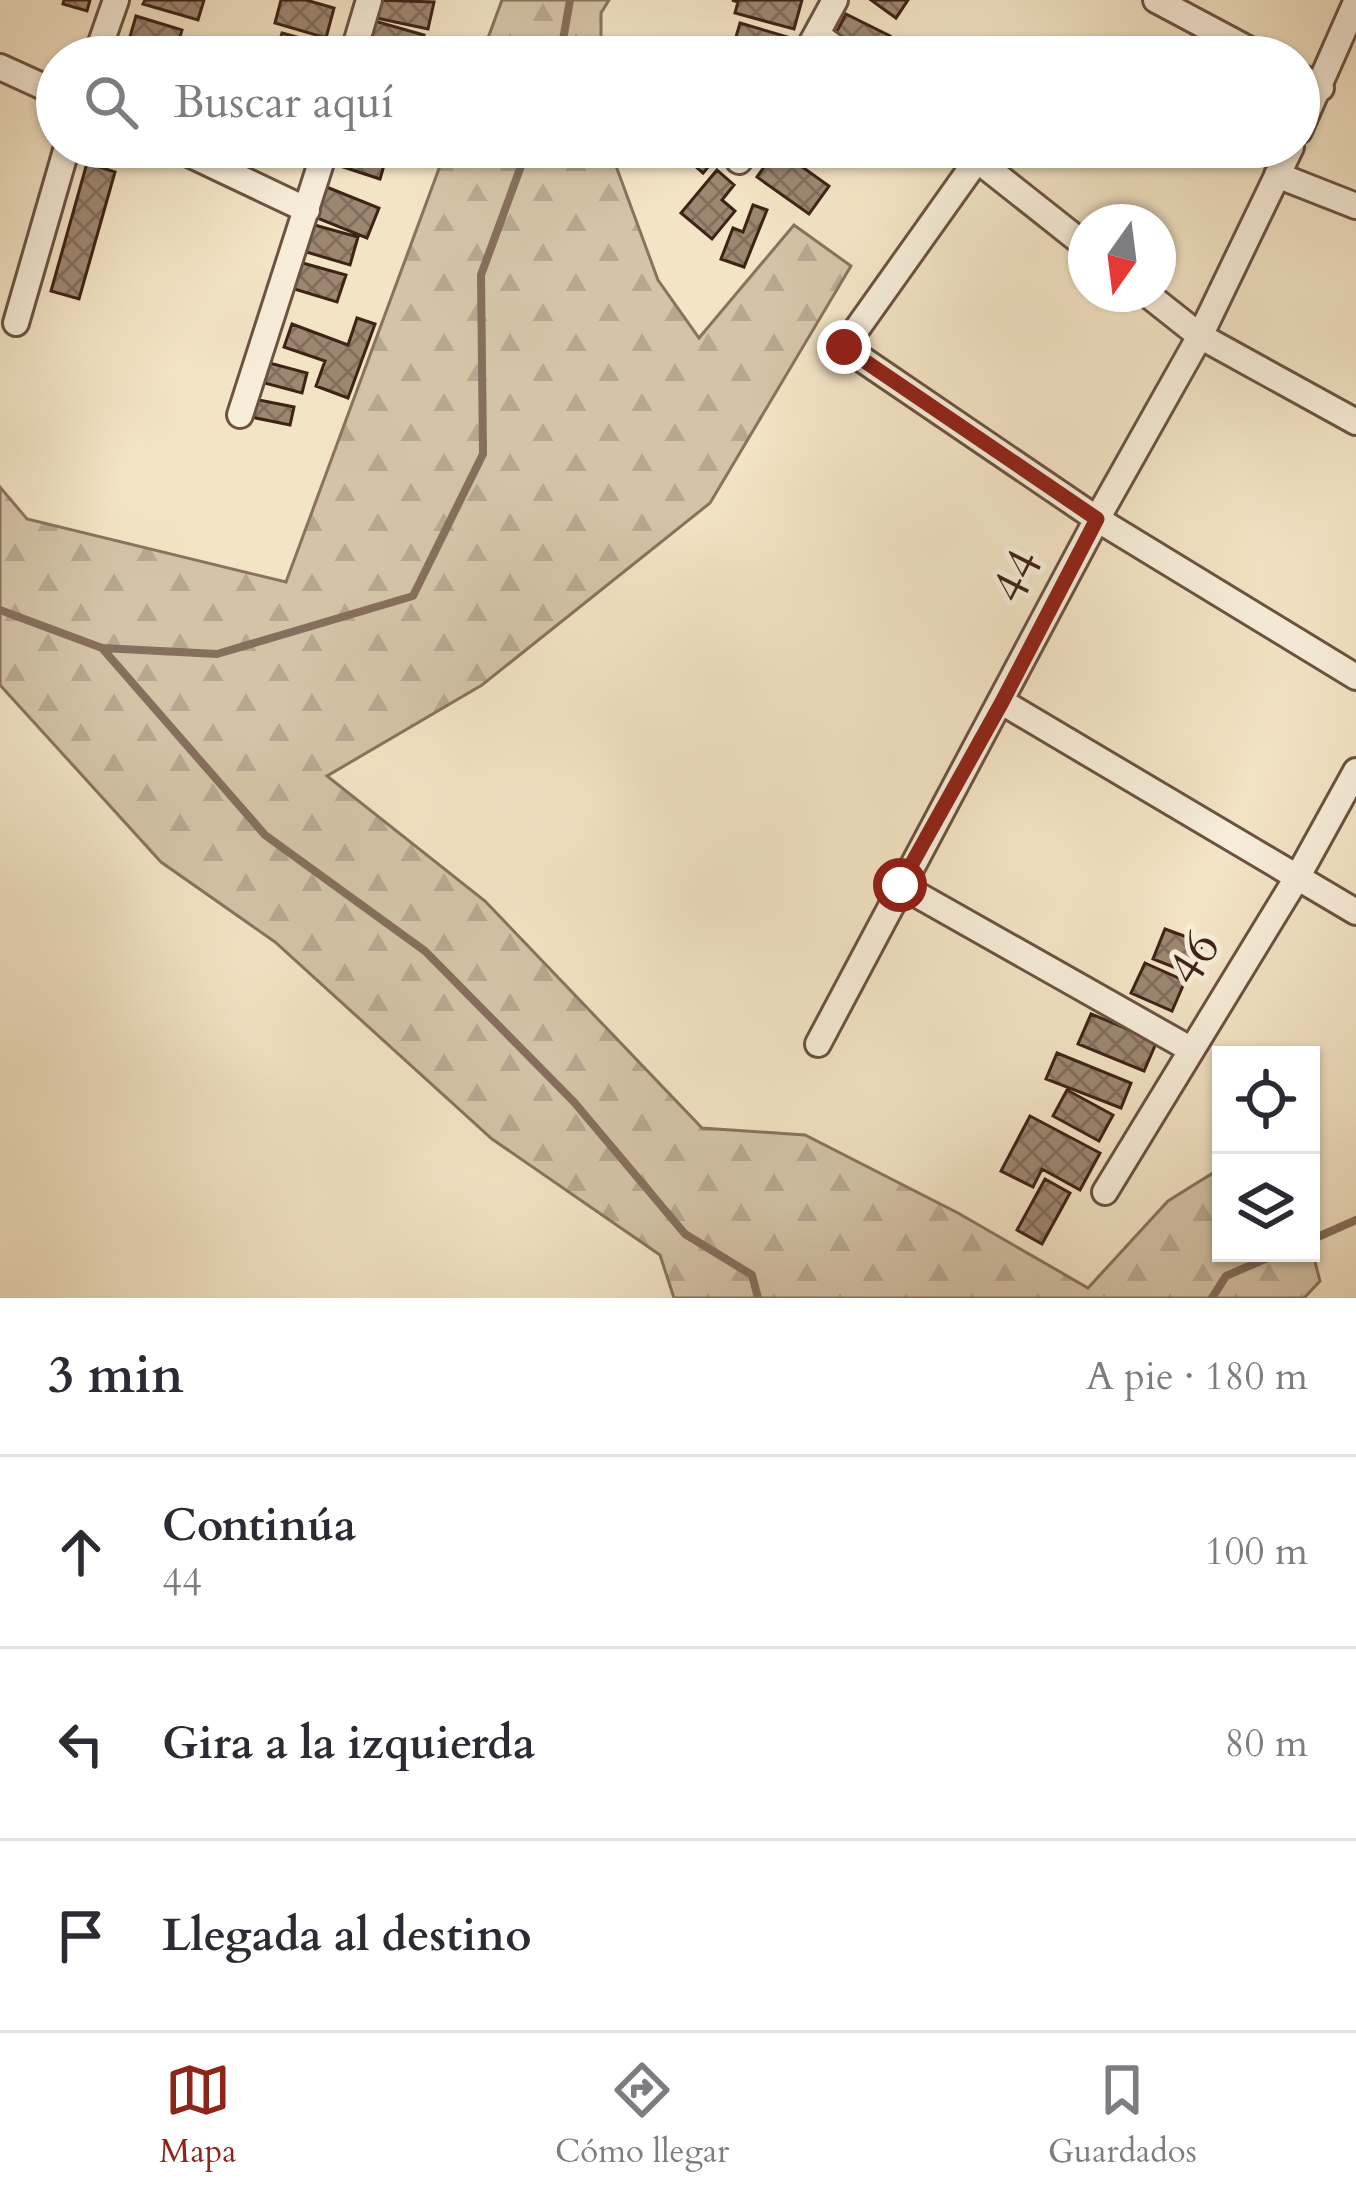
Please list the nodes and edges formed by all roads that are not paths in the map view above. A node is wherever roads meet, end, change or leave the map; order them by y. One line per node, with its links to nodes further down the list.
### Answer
1 (116, 0): 7 (street)
2 (369, 0): 8 (street)
3 (835, 0): 6 (street)
4 (1156, 0): 9 (street)
5 (1356, 2): 10 (street)
6 (818, 35)
7 (103, 36)
8 (358, 36)
9 (1224, 36)
10 (1320, 65)
11 (0, 67): 12 (street)
12 (36, 83)
13 (61, 168): 24 (street)
14 (218, 168): 21 (street)
15 (320, 168): 21 (street)
16 (959, 168): 28 (street)
17 (988, 168): 22 (street)
18 (1280, 168): 19 (street, 44)
19 (1277, 175): 20 (street); 25 (street, 44)
20 (1356, 206)
21 (307, 210): 26 (street)
22 (1068, 232)
23 (1170, 312): 25 (street)
24 (16, 323)
25 (1200, 336): 27 (street); 28 (street, 44)
26 (240, 415)
27 (1356, 422)
28 (1097, 519): 29 (street); 30 (street, 44)
29 (1356, 677)
30 (1002, 702): 32 (street); 33 (street, 44)
31 (1356, 771): 32 (street, 46)
32 (1298, 876): 34 (street); 36 (street, 46)
33 (900, 885): 35 (street, 44); 36 (street)
34 (1356, 912)
35 (818, 1044)
36 (1190, 1049): 37 (street, 46)
37 (1105, 1192)

